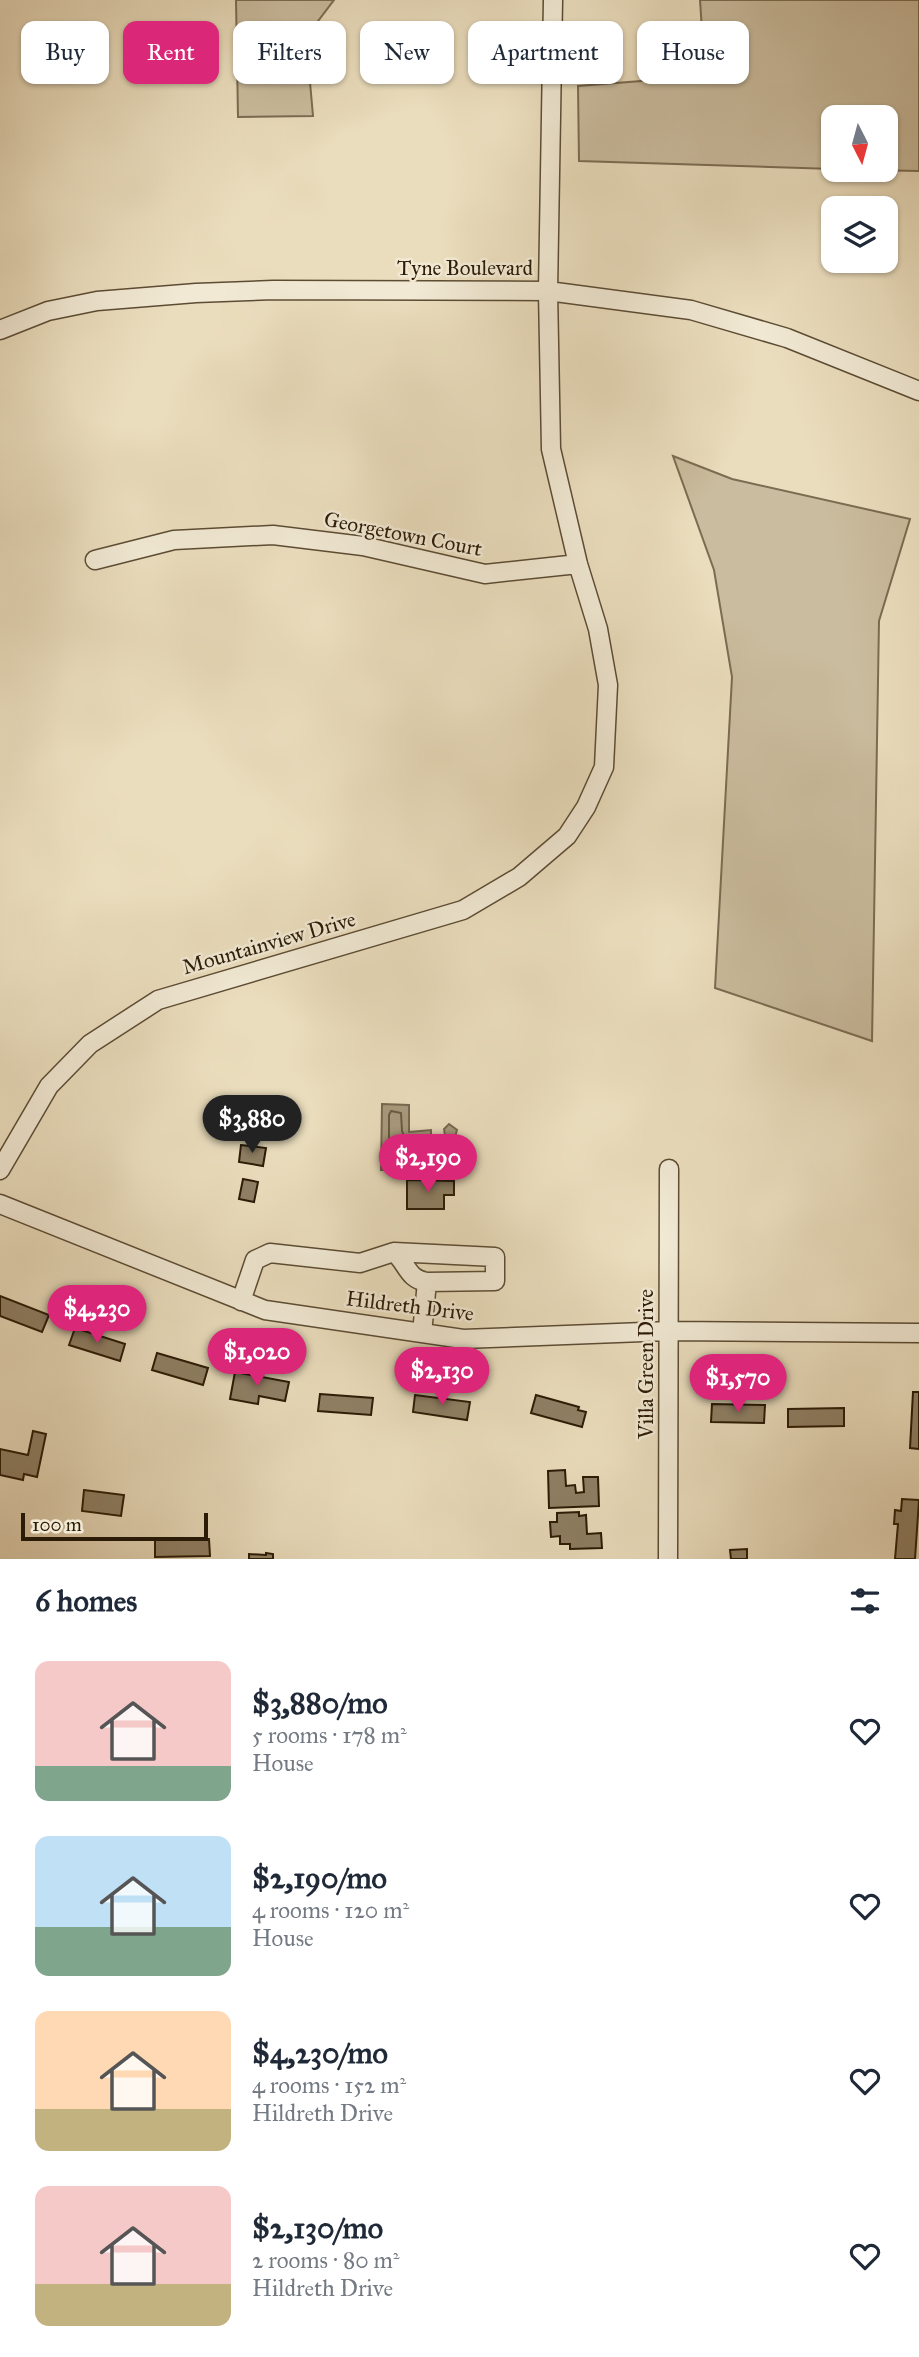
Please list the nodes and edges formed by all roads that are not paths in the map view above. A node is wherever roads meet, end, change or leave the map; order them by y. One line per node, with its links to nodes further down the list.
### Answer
1 (553, 0): 2 (street)
2 (548, 291): 3 (street, Tyne Boulevard); 4 (street, Tyne Boulevard); 6 (street)
3 (0, 330)
4 (919, 391)
5 (95, 560): 6 (street, Georgetown Court)
6 (578, 564): 8 (street, Mountainview Drive)
7 (669, 1169): 13 (street, Villa Green Drive)
8 (0, 1170)
9 (0, 1204): 12 (street, Hildreth Drive)
10 (394, 1252): 11 (street); 11 (street); 12 (street)
11 (427, 1282): 14 (street)
12 (241, 1301): 14 (street, Hildreth Drive)
13 (670, 1331): 14 (street, Hildreth Drive); 15 (street, Hildreth Drive); 16 (street, Villa Green Drive)
14 (422, 1333)
15 (919, 1333)
16 (668, 1559)

